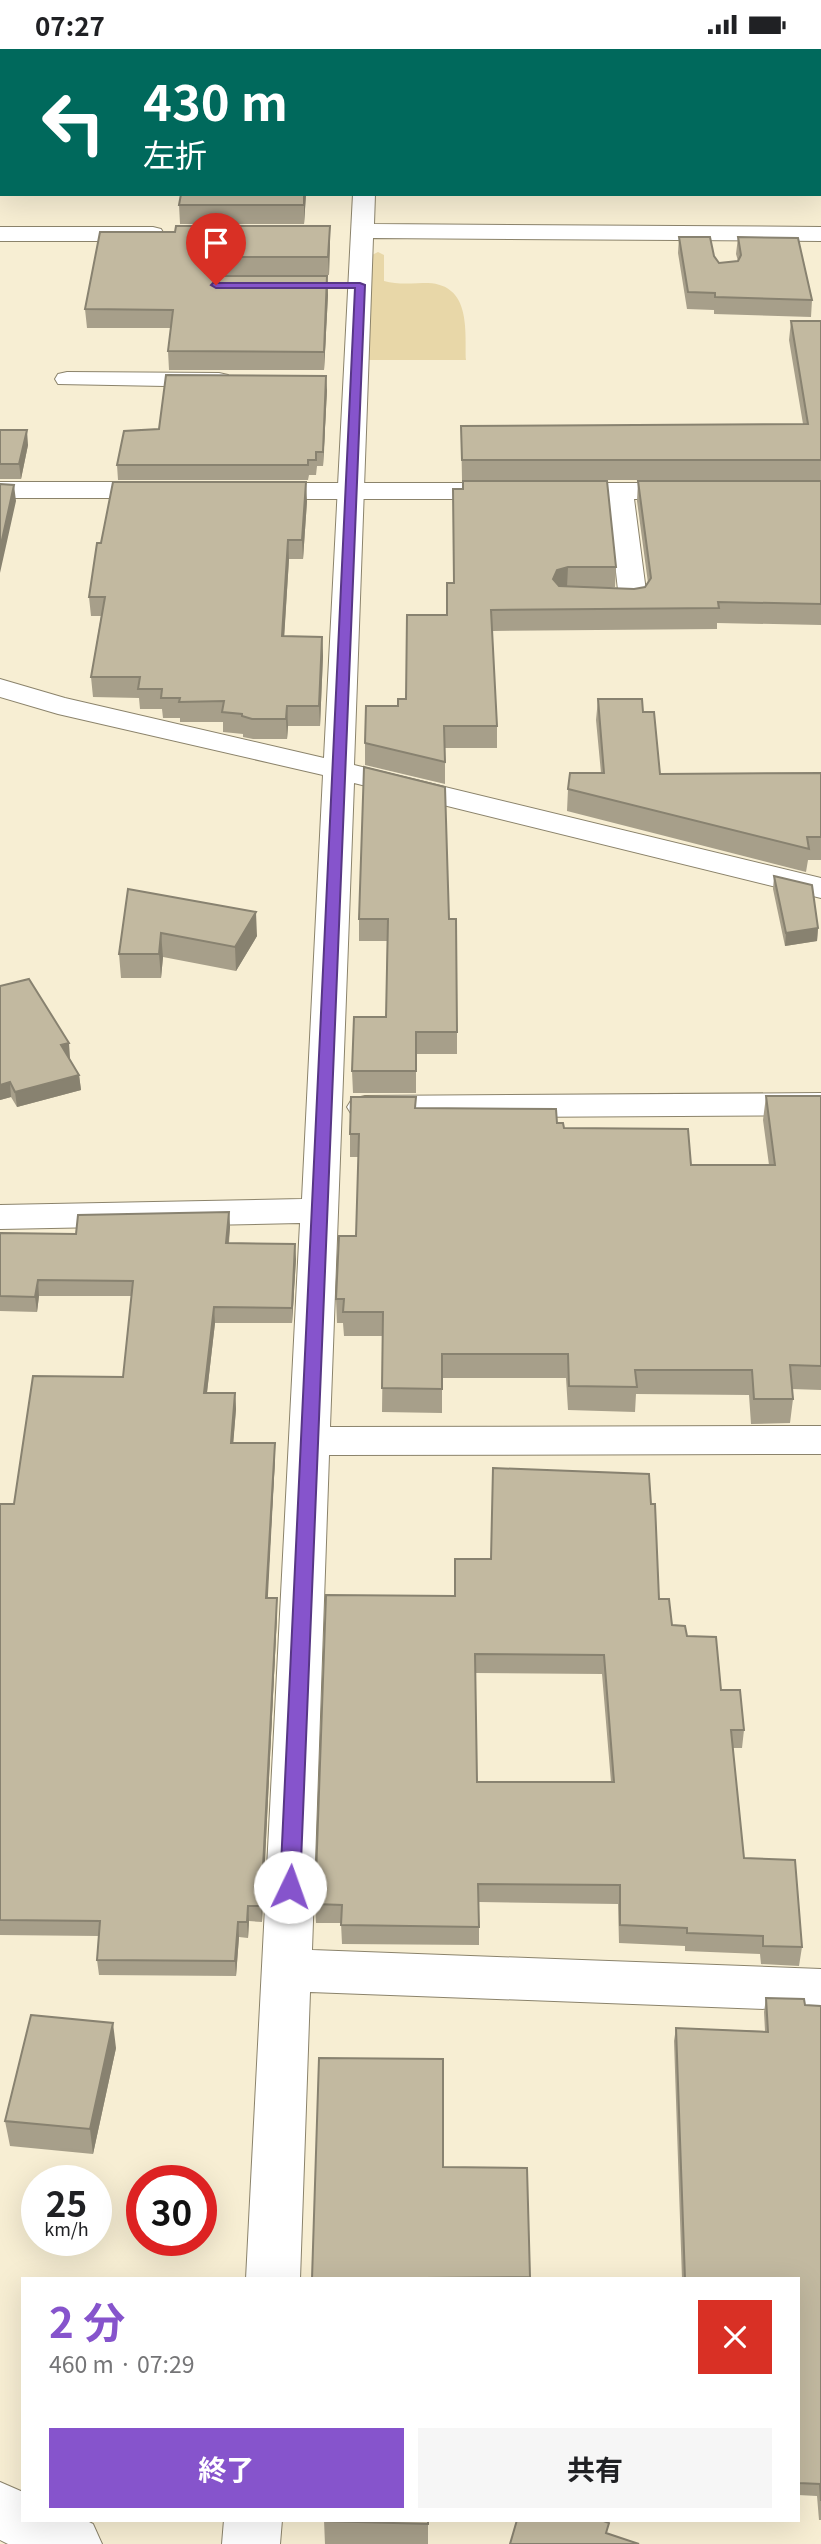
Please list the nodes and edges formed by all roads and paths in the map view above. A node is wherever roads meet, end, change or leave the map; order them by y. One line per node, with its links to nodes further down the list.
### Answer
1 (364, 196): 2 (street)
2 (362, 233): 3 (street); 6 (street); 10 (street)
3 (719, 233): 7 (street); 8 (street)
4 (0, 234): 5 (street)
5 (181, 234)
6 (334, 234)
7 (821, 234)
8 (724, 259)
9 (334, 285): 10 (street)
10 (360, 285): 14 (street)
11 (67, 379): 12 (street)
12 (246, 380)
13 (328, 380): 14 (street)
14 (355, 380): 18 (street)
15 (0, 490): 16 (street)
16 (188, 490)
17 (229, 490): 18 (street)
18 (350, 491): 19 (street); 23 (street)
19 (620, 491): 20 (street); 21 (street)
20 (713, 491)
21 (568, 598)
22 (0, 688): 23 (street)
23 (339, 770): 24 (street); 26 (street)
24 (821, 888)
25 (821, 1104): 26 (street)
26 (325, 1107): 27 (street)
27 (320, 1212): 28 (street); 30 (street)
28 (0, 1217)
29 (821, 1440): 30 (street)
30 (310, 1441): 31 (street)
31 (286, 1971): 32 (street); 33 (street)
32 (821, 1990)
33 (273, 2277)
34 (0, 2511): 35 (street)
35 (21, 2520)
36 (24, 2522): 38 (street)
37 (253, 2522): 39 (street)
38 (73, 2544)
39 (251, 2544)

